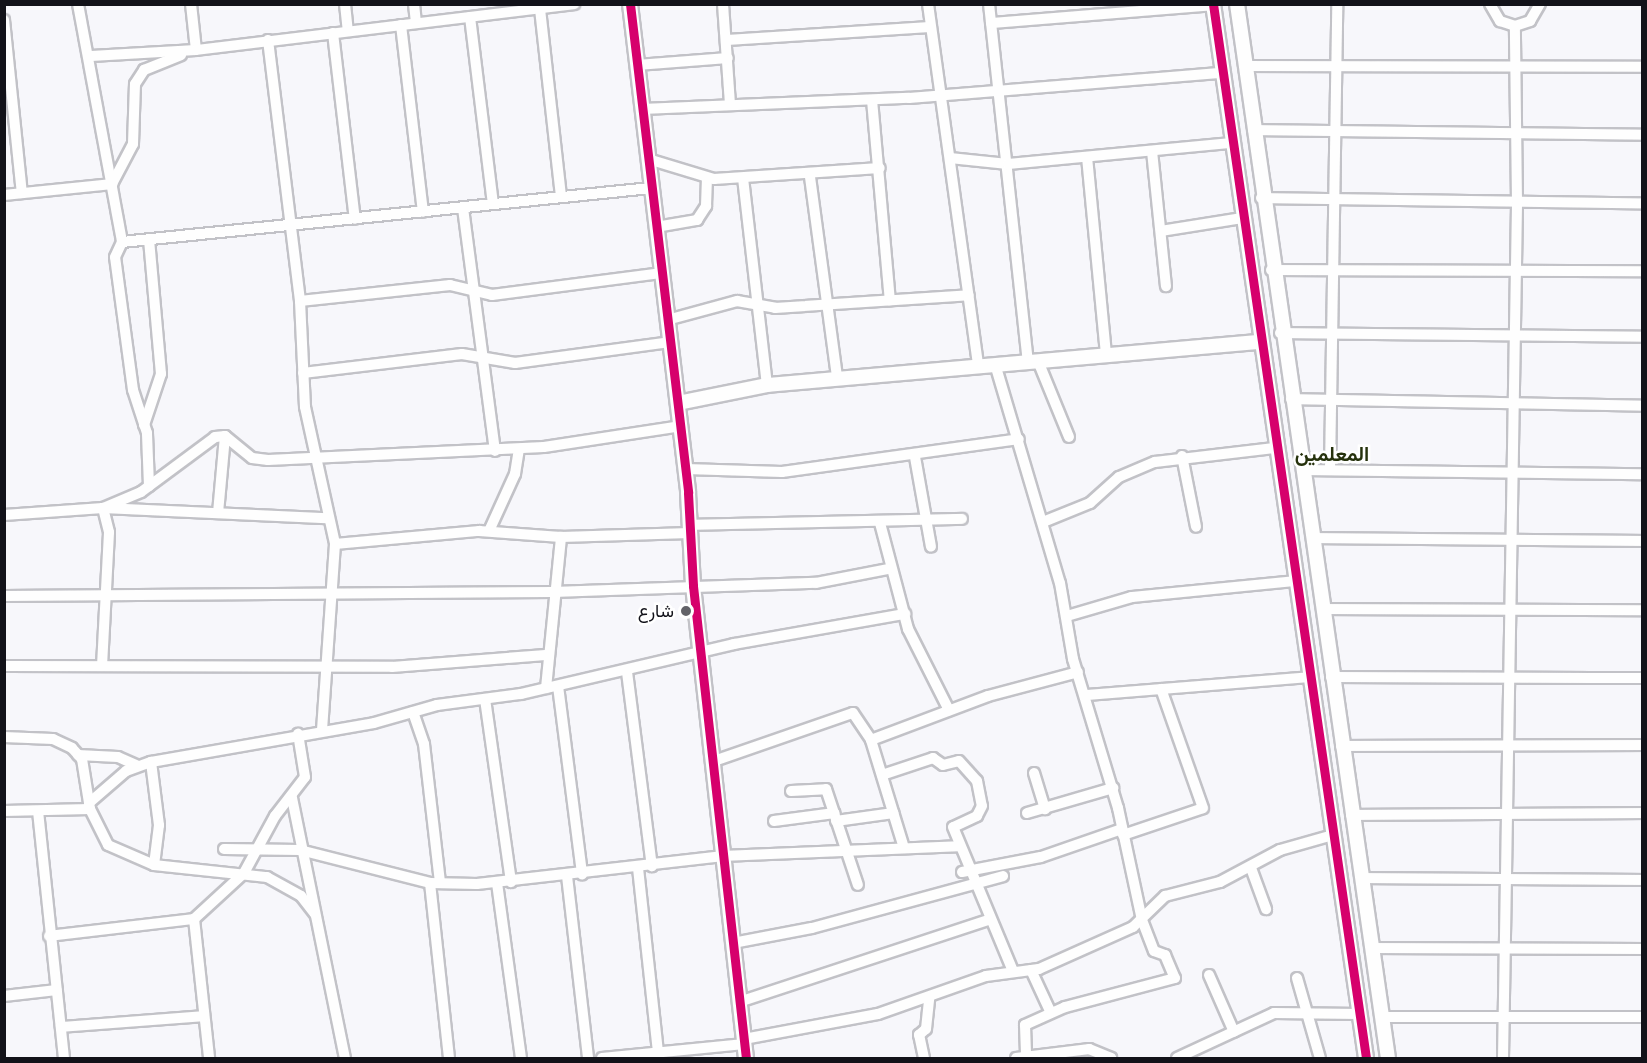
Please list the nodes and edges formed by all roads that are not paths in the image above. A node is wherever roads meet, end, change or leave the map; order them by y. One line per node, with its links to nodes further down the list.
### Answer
1 (78, 4): 30 (street)
2 (191, 4): 29 (street)
3 (345, 4): 25 (street)
4 (414, 4): 20 (street)
5 (573, 4): 14 (street)
6 (630, 4): 33 (street)
7 (723, 4): 28 (street)
8 (928, 4): 24 (street)
9 (989, 4): 21 (street)
10 (1237, 4): 34 (street)
11 (1337, 4): 32 (street)
12 (1490, 4): 23 (street)
13 (1540, 4): 23 (street)
14 (556, 5): 16 (street)
15 (1213, 5): 21 (street); 37 (street)
16 (540, 9): 17 (street); 63 (street)
17 (483, 10): 18 (street)
18 (470, 17): 20 (street); 68 (street)
19 (4, 20): 61 (street)
20 (416, 23): 22 (street)
21 (991, 23): 38 (street)
22 (401, 25): 25 (street); 70 (street)
23 (1515, 26): 35 (street)
24 (930, 27): 28 (street); 39 (street)
25 (348, 31): 26 (street)
26 (333, 33): 27 (street); 72 (street)
27 (268, 40): 29 (street); 73 (street)
28 (727, 40): 31 (street)
29 (196, 50): 30 (street); 59 (street)
30 (91, 56): 59 (street)
31 (728, 58): 33 (street); 41 (street)
32 (1337, 64): 34 (street); 35 (street); 43 (street)
33 (637, 65): 42 (street)
34 (1245, 66): 44 (street)
35 (1516, 67): 36 (street); 45 (street)
36 (1642, 68)
37 (1222, 73): 38 (street); 47 (street)
38 (1000, 92): 39 (street); 52 (street)
39 (941, 96): 40 (street); 50 (street)
40 (872, 100): 41 (street); 53 (street)
41 (730, 105): 42 (street)
42 (642, 109): 51 (street)
43 (1336, 129): 44 (street); 45 (street); 64 (street)
44 (1253, 130): 54 (street)
45 (1515, 134): 46 (street); 66 (street)
46 (1642, 135)
47 (1232, 143): 48 (street); 58 (street)
48 (1152, 151): 49 (street); 75 (street)
49 (1087, 157): 52 (street); 97 (street)
50 (950, 158): 52 (street); 85 (street)
51 (648, 159): 56 (street); 60 (street)
52 (1008, 164): 99 (street)
53 (880, 168): 55 (street); 86 (street)
54 (1258, 176): 58 (street); 65 (street)
55 (810, 177): 57 (street); 88 (street)
56 (707, 178): 57 (street); 74 (street)
57 (743, 178): 89 (street)
58 (1236, 178): 71 (street)
59 (112, 184): 61 (street); 77 (street)
60 (651, 188): 63 (street); 74 (street)
61 (22, 193): 62 (street)
62 (4, 195)
63 (561, 197): 68 (street)
64 (1336, 197): 65 (street); 66 (street); 78 (street)
65 (1261, 198): 79 (street)
66 (1517, 202): 67 (street); 80 (street)
67 (1642, 203)
68 (493, 204): 69 (street)
69 (463, 208): 70 (street); 84 (street)
70 (423, 212): 72 (street)
71 (1242, 218): 75 (street); 96 (street)
72 (355, 219): 73 (street)
73 (289, 226): 76 (street); 87 (street)
74 (656, 227): 82 (street)
75 (1161, 231): 83 (street)
76 (149, 240): 77 (street); 110 (street)
77 (122, 242): 110 (street)
78 (1335, 267): 79 (street); 80 (street); 92 (street)
79 (1271, 270): 91 (street)
80 (1516, 270): 81 (street); 93 (street)
81 (1642, 271)
82 (661, 273): 84 (street); 90 (street)
83 (1166, 286)
84 (475, 291): 87 (street); 98 (street)
85 (969, 295): 86 (street); 101 (street)
86 (890, 300): 88 (street)
87 (300, 302): 102 (street)
88 (826, 304): 89 (street); 103 (street)
89 (759, 307): 90 (street); 104 (street)
90 (667, 320): 95 (street)
91 (1280, 333): 92 (street); 105 (street)
92 (1333, 333): 93 (street); 106 (street)
93 (1511, 336): 94 (street); 108 (street)
94 (1642, 337)
95 (670, 342): 98 (street); 107 (street)
96 (1259, 342): 97 (street); 115 (street)
97 (1106, 353): 99 (street)
98 (483, 358): 102 (street); 117 (street)
99 (1033, 361): 100 (street); 113 (street)
100 (995, 364): 101 (street); 114 (street)
101 (978, 365): 103 (street)
102 (303, 373): 119 (street)
103 (837, 378): 104 (street)
104 (767, 385): 107 (street)
105 (1291, 399): 106 (street); 122 (street)
106 (1333, 402): 108 (street); 123 (street)
107 (678, 403): 111 (street)
108 (1512, 405): 109 (street); 124 (street)
109 (1642, 406)
110 (144, 425): 126 (street)
111 (681, 426): 116 (street); 121 (street)
112 (225, 436): 119 (street); 126 (street); 128 (street)
113 (1069, 437)
114 (1019, 439): 120 (street); 133 (street)
115 (1274, 448): 118 (street); 145 (street)
116 (519, 449): 117 (street); 137 (street)
117 (495, 451): 119 (street)
118 (1182, 456): 133 (street); 135 (street)
119 (317, 457): 130 (street)
120 (915, 457): 121 (street); 131 (street)
121 (686, 469): 136 (street)
122 (1302, 470): 123 (street); 139 (street)
123 (1330, 470): 124 (street)
124 (1512, 472): 125 (street); 140 (street)
125 (1642, 474)
126 (149, 486): 127 (street)
127 (104, 508): 128 (street); 129 (street); 150 (street)
128 (218, 513): 130 (street)
129 (4, 515)
130 (327, 518): 142 (street)
131 (923, 519): 132 (street); 134 (street); 143 (street)
132 (962, 519)
133 (1043, 522): 155 (street)
134 (880, 523): 136 (street); 144 (street)
135 (1196, 527)
136 (690, 529): 138 (street); 146 (street)
137 (489, 531): 138 (street); 142 (street)
138 (561, 537): 147 (street)
139 (1313, 538): 140 (street); 151 (street)
140 (1511, 539): 141 (street); 152 (street)
141 (1642, 541)
142 (335, 544): 149 (street)
143 (931, 547)
144 (888, 569): 146 (street); 154 (street)
145 (1294, 581): 155 (street); 164 (street)
146 (693, 586): 147 (street); 157 (street)
147 (553, 592): 149 (street); 156 (street)
148 (4, 596): 150 (street)
149 (333, 597): 150 (street); 160 (street)
150 (105, 598): 159 (street)
151 (1322, 609): 152 (street); 165 (street)
152 (1512, 610): 153 (street); 163 (street)
153 (1642, 610)
154 (905, 614): 157 (street); 172 (street)
155 (1067, 616): 162 (street)
156 (546, 655): 160 (street); 168 (street)
157 (704, 655): 161 (street); 182 (street)
158 (4, 666): 159 (street)
159 (102, 666): 160 (street)
160 (329, 667): 174 (street)
161 (627, 672): 167 (street); 213 (street)
162 (1078, 672): 170 (street); 172 (street)
163 (1512, 676): 165 (street); 166 (street); 178 (street)
164 (1309, 677): 169 (street); 188 (street)
165 (1331, 677): 180 (street)
166 (1642, 678)
167 (558, 686): 168 (street); 218 (street)
168 (546, 688): 171 (street)
169 (1161, 688): 170 (street); 203 (street)
170 (1087, 695): 189 (street)
171 (485, 699): 173 (street); 224 (street)
172 (949, 710): 177 (street)
173 (412, 712): 174 (street); 225 (street)
174 (322, 731): 175 (street)
175 (298, 734): 183 (street); 191 (street)
176 (4, 737): 181 (street)
177 (871, 740): 182 (street); 186 (street)
178 (1509, 744): 179 (street); 180 (street); 196 (street)
179 (1642, 745)
180 (1341, 746): 187 (street)
181 (78, 755): 184 (street); 192 (street)
182 (714, 761): 211 (street)
183 (151, 762): 184 (street); 212 (street)
184 (136, 765): 192 (street)
185 (1034, 774): 193 (street)
186 (882, 775): 197 (street); 205 (street)
187 (1346, 778): 188 (street); 200 (street)
188 (1325, 782): 204 (street)
189 (1113, 788): 193 (street); 203 (street)
190 (791, 791): 201 (street)
191 (292, 798): 206 (street); 209 (street)
192 (89, 806): 195 (street); 212 (street)
193 (1045, 809): 198 (street)
194 (4, 811): 195 (street)
195 (38, 811): 234 (street)
196 (1510, 811): 199 (street); 200 (street); 222 (street)
197 (893, 813): 201 (street); 207 (street)
198 (1027, 813)
199 (1642, 813)
200 (1351, 815): 221 (street)
201 (835, 817): 202 (street); 210 (street)
202 (774, 821)
203 (1123, 832): 216 (street); 233 (street)
204 (1333, 835): 215 (street); 248 (street)
205 (958, 846): 207 (street); 216 (street)
206 (258, 848): 208 (street); 209 (street); 217 (street)
207 (904, 848): 210 (street)
208 (224, 849)
209 (300, 850): 225 (street); 230 (street)
210 (845, 855): 211 (street); 227 (street)
211 (723, 856): 213 (street); 235 (street)
212 (154, 865): 217 (street)
213 (652, 866): 214 (street)
214 (638, 868): 218 (street); 257 (street)
215 (1251, 868): 229 (street); 233 (street)
216 (967, 871): 228 (street)
217 (244, 873): 230 (street); 231 (street)
218 (582, 874): 219 (street)
219 (567, 876): 224 (street); 266 (street)
220 (1003, 876): 228 (street)
221 (1361, 878): 222 (street); 236 (street)
222 (1508, 878): 223 (street); 238 (street)
223 (1642, 880)
224 (511, 882): 226 (street)
225 (435, 883): 226 (street); 264 (street)
226 (497, 883): 265 (street)
227 (858, 885)
228 (978, 885): 232 (street); 235 (street)
229 (1266, 909)
230 (315, 914): 263 (street)
231 (194, 919): 234 (street); 251 (street)
232 (989, 920): 240 (street); 246 (street)
233 (1142, 920): 239 (street); 247 (street)
234 (49, 936): 243 (street)
235 (733, 943): 246 (street)
236 (1372, 948): 238 (street); 252 (street)
237 (1642, 948): 238 (street)
238 (1508, 949): 249 (street)
239 (1031, 970): 240 (street); 247 (street)
240 (1013, 971): 245 (street)
241 (1209, 975): 255 (street)
242 (1297, 978): 250 (street)
243 (57, 990): 244 (street); 254 (street)
244 (4, 996)
245 (929, 998): 256 (street); 269 (street)
246 (740, 1002): 256 (street)
247 (1051, 1013): 260 (street)
248 (1360, 1014): 250 (street); 273 (street)
249 (1505, 1014): 252 (street); 253 (street); 275 (street)
250 (1310, 1015): 255 (street); 272 (street)
251 (204, 1016): 254 (street); 262 (street)
252 (1382, 1017): 274 (street)
253 (1642, 1017)
254 (61, 1027): 261 (street)
255 (1234, 1032): 259 (street)
256 (744, 1041): 257 (street); 268 (street)
257 (658, 1053): 267 (street)
258 (1063, 1055): 260 (street); 270 (street)
259 (1190, 1056): 271 (street)
260 (1028, 1057)
261 (64, 1059)
262 (209, 1059)
263 (345, 1059)
264 (449, 1059)
265 (521, 1059)
266 (588, 1059)
267 (602, 1059)
268 (746, 1059)
269 (924, 1059)
270 (1111, 1059)
271 (1177, 1059)
272 (1320, 1059)
273 (1366, 1059)
274 (1388, 1059)
275 (1503, 1059)

